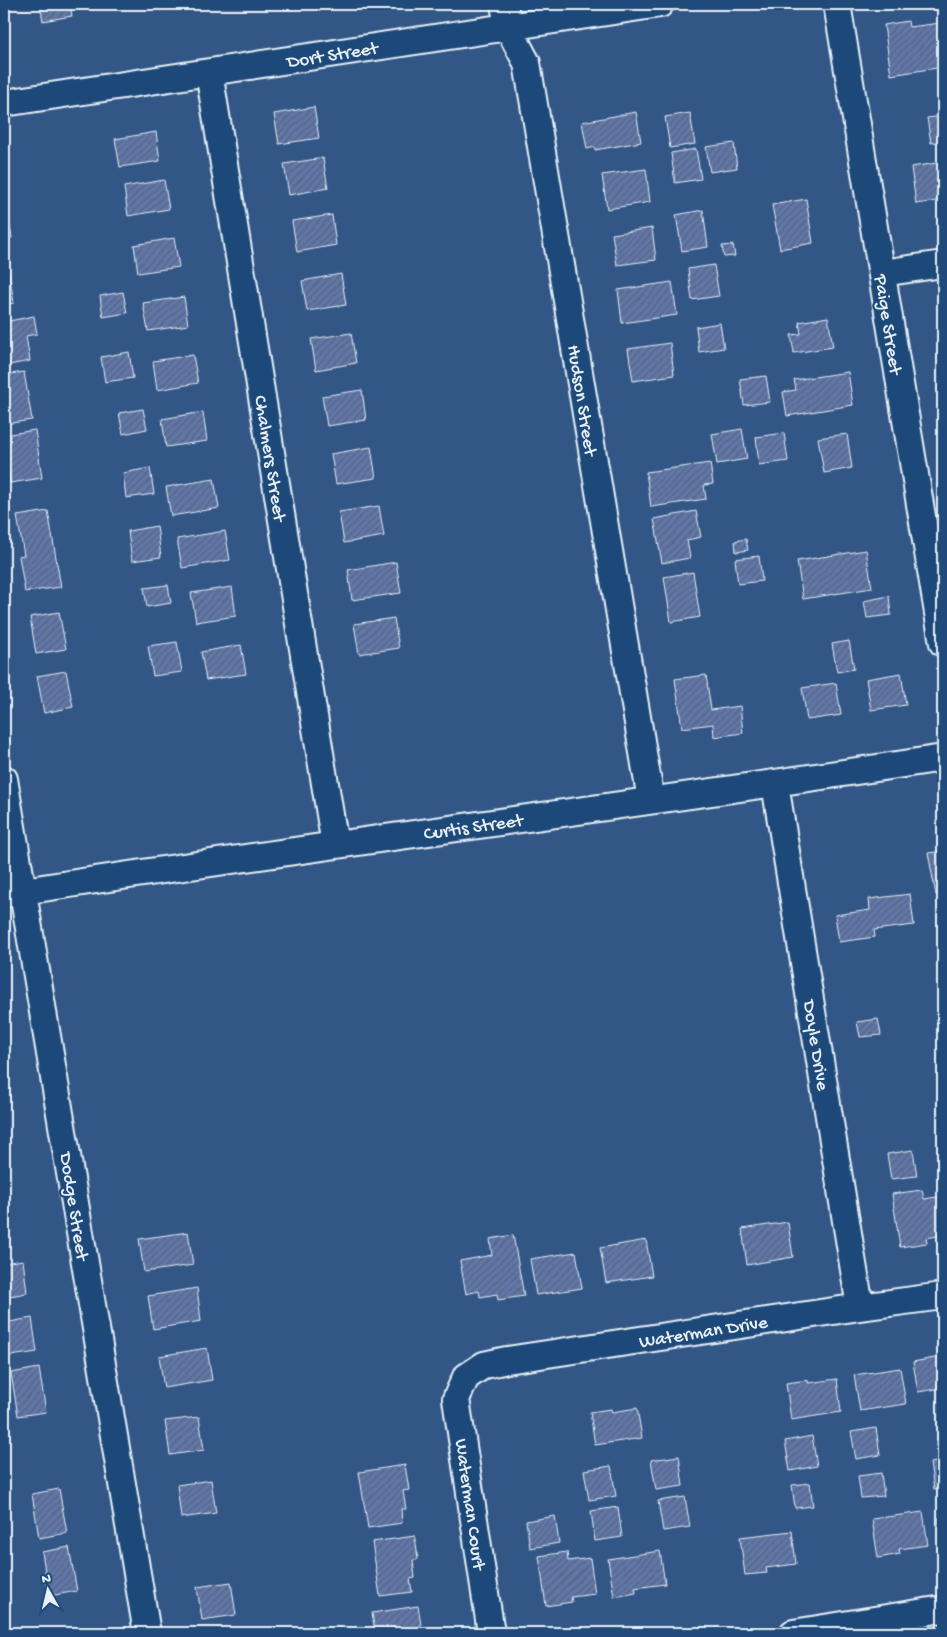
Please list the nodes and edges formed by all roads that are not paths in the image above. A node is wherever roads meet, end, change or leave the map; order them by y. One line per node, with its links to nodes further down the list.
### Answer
1 (660, 4): 3 (street, Dort Street)
2 (837, 4): 7 (street, Paige Street)
3 (506, 15): 4 (street, Dort Street); 12 (street, Hudson Street)
4 (208, 72): 5 (street, Dort Street); 13 (street, Chalmers Street)
5 (4, 102)
6 (943, 264): 7 (street)
7 (882, 273): 8 (street, Paige Street)
8 (943, 644)
9 (943, 758): 11 (street, Curtis Street)
10 (4, 779): 14 (street, Dodge Street)
11 (775, 784): 12 (street, Curtis Street); 16 (street, Doyle Drive)
12 (650, 800): 13 (street, Curtis Street)
13 (335, 845): 14 (street, Curtis Street)
14 (13, 892): 19 (street, Dodge Street)
15 (943, 1296): 16 (street, Waterman Drive)
16 (860, 1307): 17 (street, Waterman Drive)
17 (466, 1377): 20 (street, Waterman Court)
18 (943, 1609): 21 (street)
19 (147, 1633)
20 (490, 1633)
21 (793, 1633)

